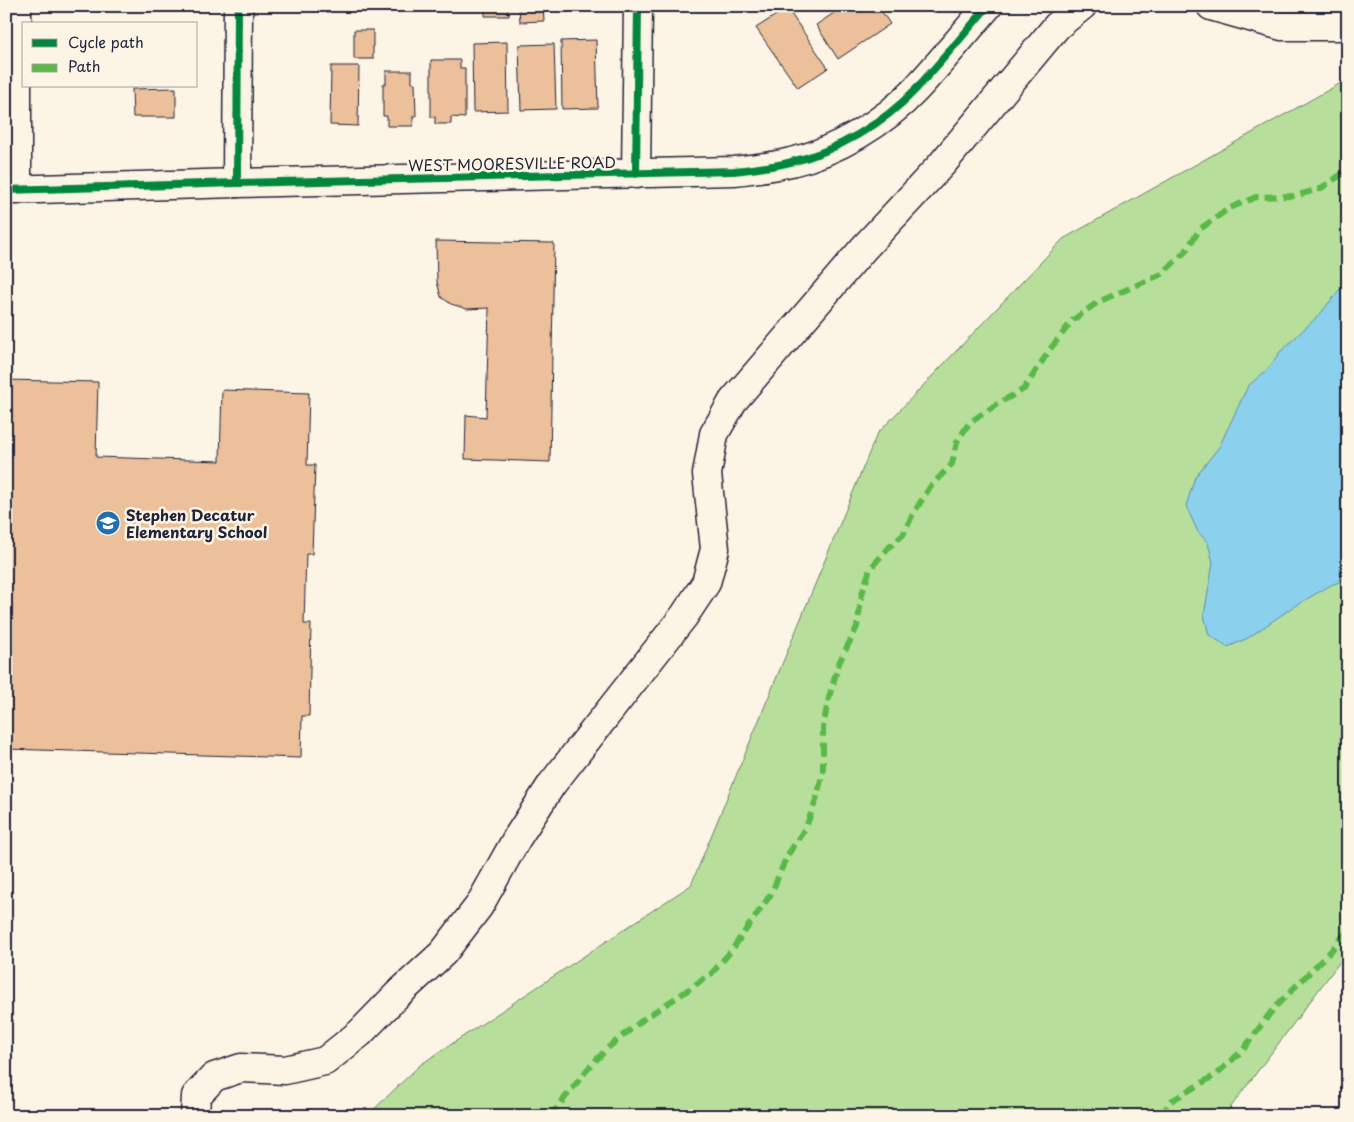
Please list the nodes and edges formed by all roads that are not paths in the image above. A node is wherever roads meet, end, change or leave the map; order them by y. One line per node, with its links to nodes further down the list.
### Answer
1 (16, 6): 8 (main road)
2 (238, 6): 10 (main road)
3 (638, 6): 9 (main road)
4 (988, 6): 9 (main road, WEST MOORESVILLE ROAD)
5 (1082, 6): 12 (main road)
6 (1211, 6): 7 (main road)
7 (1348, 26)
8 (12, 153): 11 (main road)
9 (636, 174): 10 (main road, WEST MOORESVILLE ROAD)
10 (237, 183): 11 (main road, WEST MOORESVILLE ROAD)
11 (12, 190)
12 (195, 1116)

